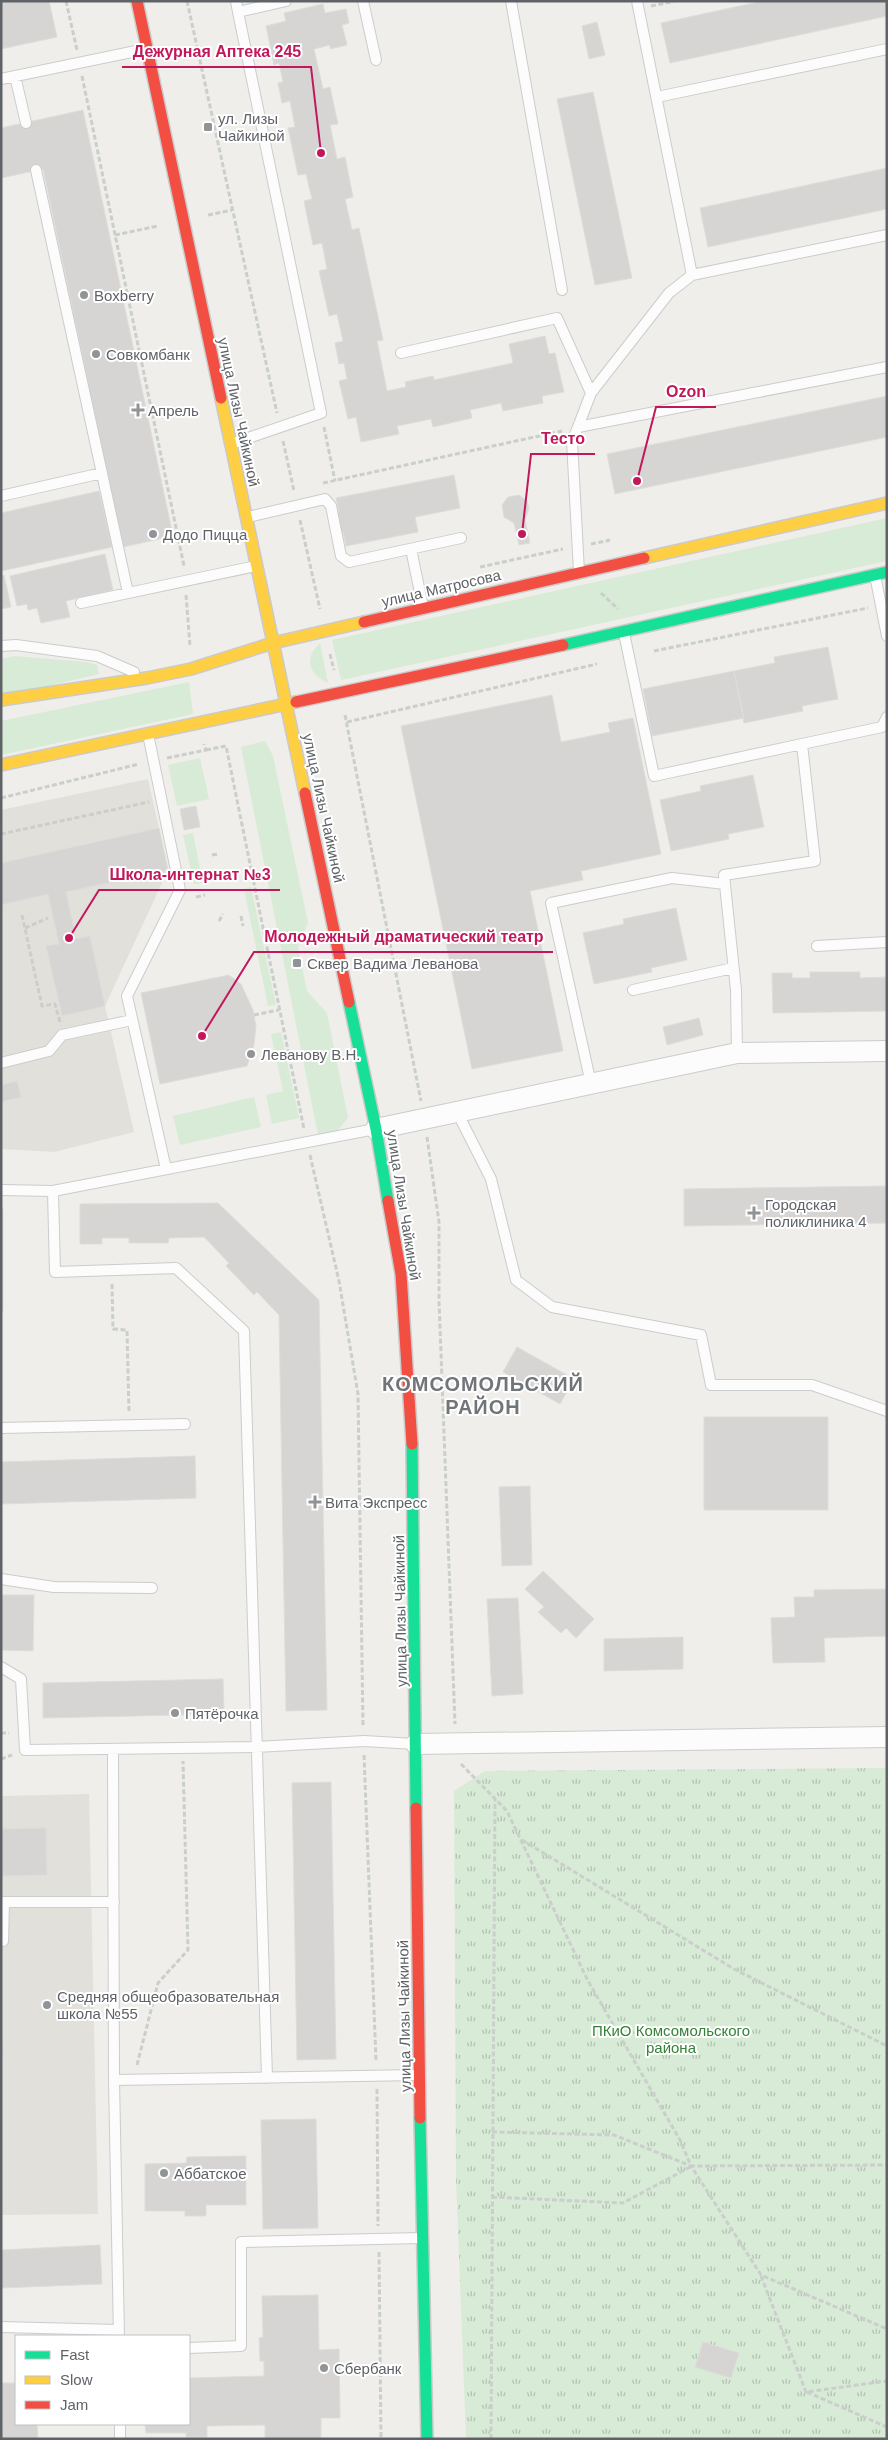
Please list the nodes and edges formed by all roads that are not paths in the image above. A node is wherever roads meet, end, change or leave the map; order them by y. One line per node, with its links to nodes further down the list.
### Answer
1 (137, 1): 8 (main road, улица Лизы Чайкиной)
2 (236, 1): 7 (lane)
3 (286, 1): 7 (lane)
4 (363, 1): 10 (lane)
5 (512, 1): 18 (lane)
6 (638, 5): 13 (lane)
7 (238, 12): 23 (lane)
8 (147, 48): 11 (lane); 23 (main road, улица Лизы Чайкиной)
9 (887, 49): 13 (lane)
10 (376, 60)
11 (15, 76): 12 (lane); 14 (lane)
12 (1, 79)
13 (656, 97): 17 (lane)
14 (26, 123)
15 (36, 170): 24 (lane)
16 (887, 235): 17 (lane)
17 (692, 275): 21 (lane)
18 (562, 290)
19 (401, 353): 21 (lane)
20 (887, 367): 22 (lane)
21 (591, 393): 22 (lane)
22 (578, 427): 31 (lane)
23 (230, 444): 27 (main road, улица Лизы Чайкиной)
24 (102, 474): 25 (lane); 33 (lane)
25 (1, 496)
26 (887, 503): 31 (main road, улица Матросова)
27 (246, 517): 29 (lane); 30 (main road, улица Лизы Чайкиной)
28 (461, 538): 29 (lane)
29 (411, 548): 35 (lane)
30 (256, 566): 33 (lane); 38 (main road, улица Лизы Чайкиной)
31 (579, 572): 35 (main road, улица Матросова)
32 (881, 573): 36 (main road); 37 (lane)
33 (128, 593): 34 (lane)
34 (81, 603)
35 (424, 608): 38 (main road, улица Матросова)
36 (624, 632): 42 (main road); 45 (lane)
37 (887, 636)
38 (273, 643): 40 (main road, улица Матросова); 42 (main road, улица Лизы Чайкиной)
39 (1, 646): 40 (lane)
40 (147, 678): 41 (main road, улица Матросова)
41 (1, 700)
42 (287, 705): 44 (main road); 58 (main road, улица Лизы Чайкиной)
43 (887, 717): 45 (lane)
44 (148, 733): 46 (main road); 52 (lane)
45 (802, 744): 47 (lane)
46 (1, 765)
47 (725, 884): 50 (lane); 56 (lane)
48 (887, 942): 49 (lane)
49 (817, 946)
50 (734, 968): 51 (lane); 54 (lane)
51 (633, 990)
52 (132, 1020): 55 (lane); 59 (lane)
53 (887, 1051): 54 (street)
54 (737, 1053): 56 (street)
55 (1, 1063)
56 (591, 1084): 57 (street)
57 (457, 1112): 58 (street); 62 (lane)
58 (376, 1129): 59 (lane); 69 (main road, улица Лизы Чайкиной)
59 (166, 1169): 61 (lane)
60 (1, 1190): 61 (lane)
61 (53, 1191): 70 (lane)
62 (887, 1411)
63 (185, 1424): 64 (lane)
64 (1, 1428)
65 (1, 1579): 66 (lane)
66 (152, 1588)
67 (1, 1667): 71 (lane)
68 (887, 1737): 69 (street)
69 (416, 1744): 70 (lane); 74 (main road, улица Лизы Чайкиной)
70 (256, 1747): 71 (lane); 75 (lane)
71 (113, 1749): 72 (lane)
72 (114, 1902): 73 (lane); 76 (lane)
73 (3, 1941)
74 (419, 2075): 75 (lane); 77 (main road, улица Лизы Чайкиной)
75 (267, 2078): 76 (lane)
76 (114, 2080): 79 (lane)
77 (423, 2238): 80 (lane); 83 (main road, улица Лизы Чайкиной)
78 (1, 2328): 79 (lane)
79 (119, 2333)
80 (190, 2348)
81 (120, 2425): 82 (lane)
82 (120, 2439)
83 (427, 2439)

